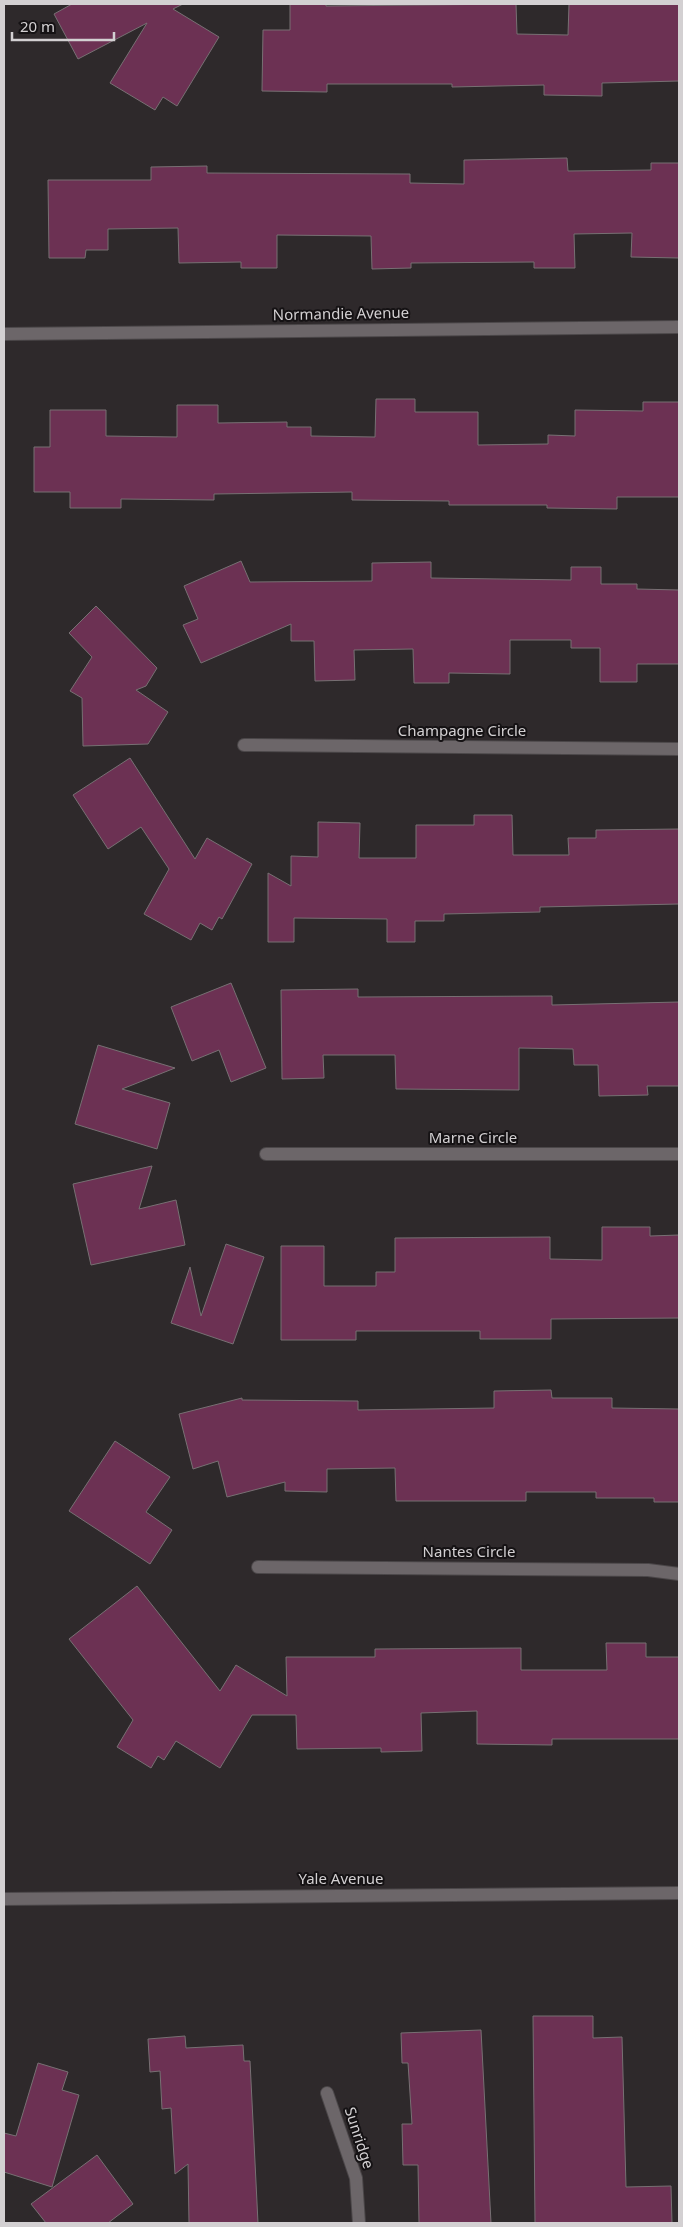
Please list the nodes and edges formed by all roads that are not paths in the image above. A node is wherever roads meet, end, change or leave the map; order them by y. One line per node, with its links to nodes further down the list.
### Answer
1 (679, 327): 2 (street, Normandie Avenue)
2 (4, 334)
3 (244, 745): 4 (street, Champagne Circle)
4 (679, 749)
5 (266, 1154): 6 (street, Marne Circle)
6 (679, 1154)
7 (258, 1567): 8 (street, Nantes Circle)
8 (679, 1574)
9 (679, 1893): 10 (street, Yale Avenue)
10 (4, 1899)
11 (327, 2093): 12 (street, Sunridge)
12 (359, 2223)

